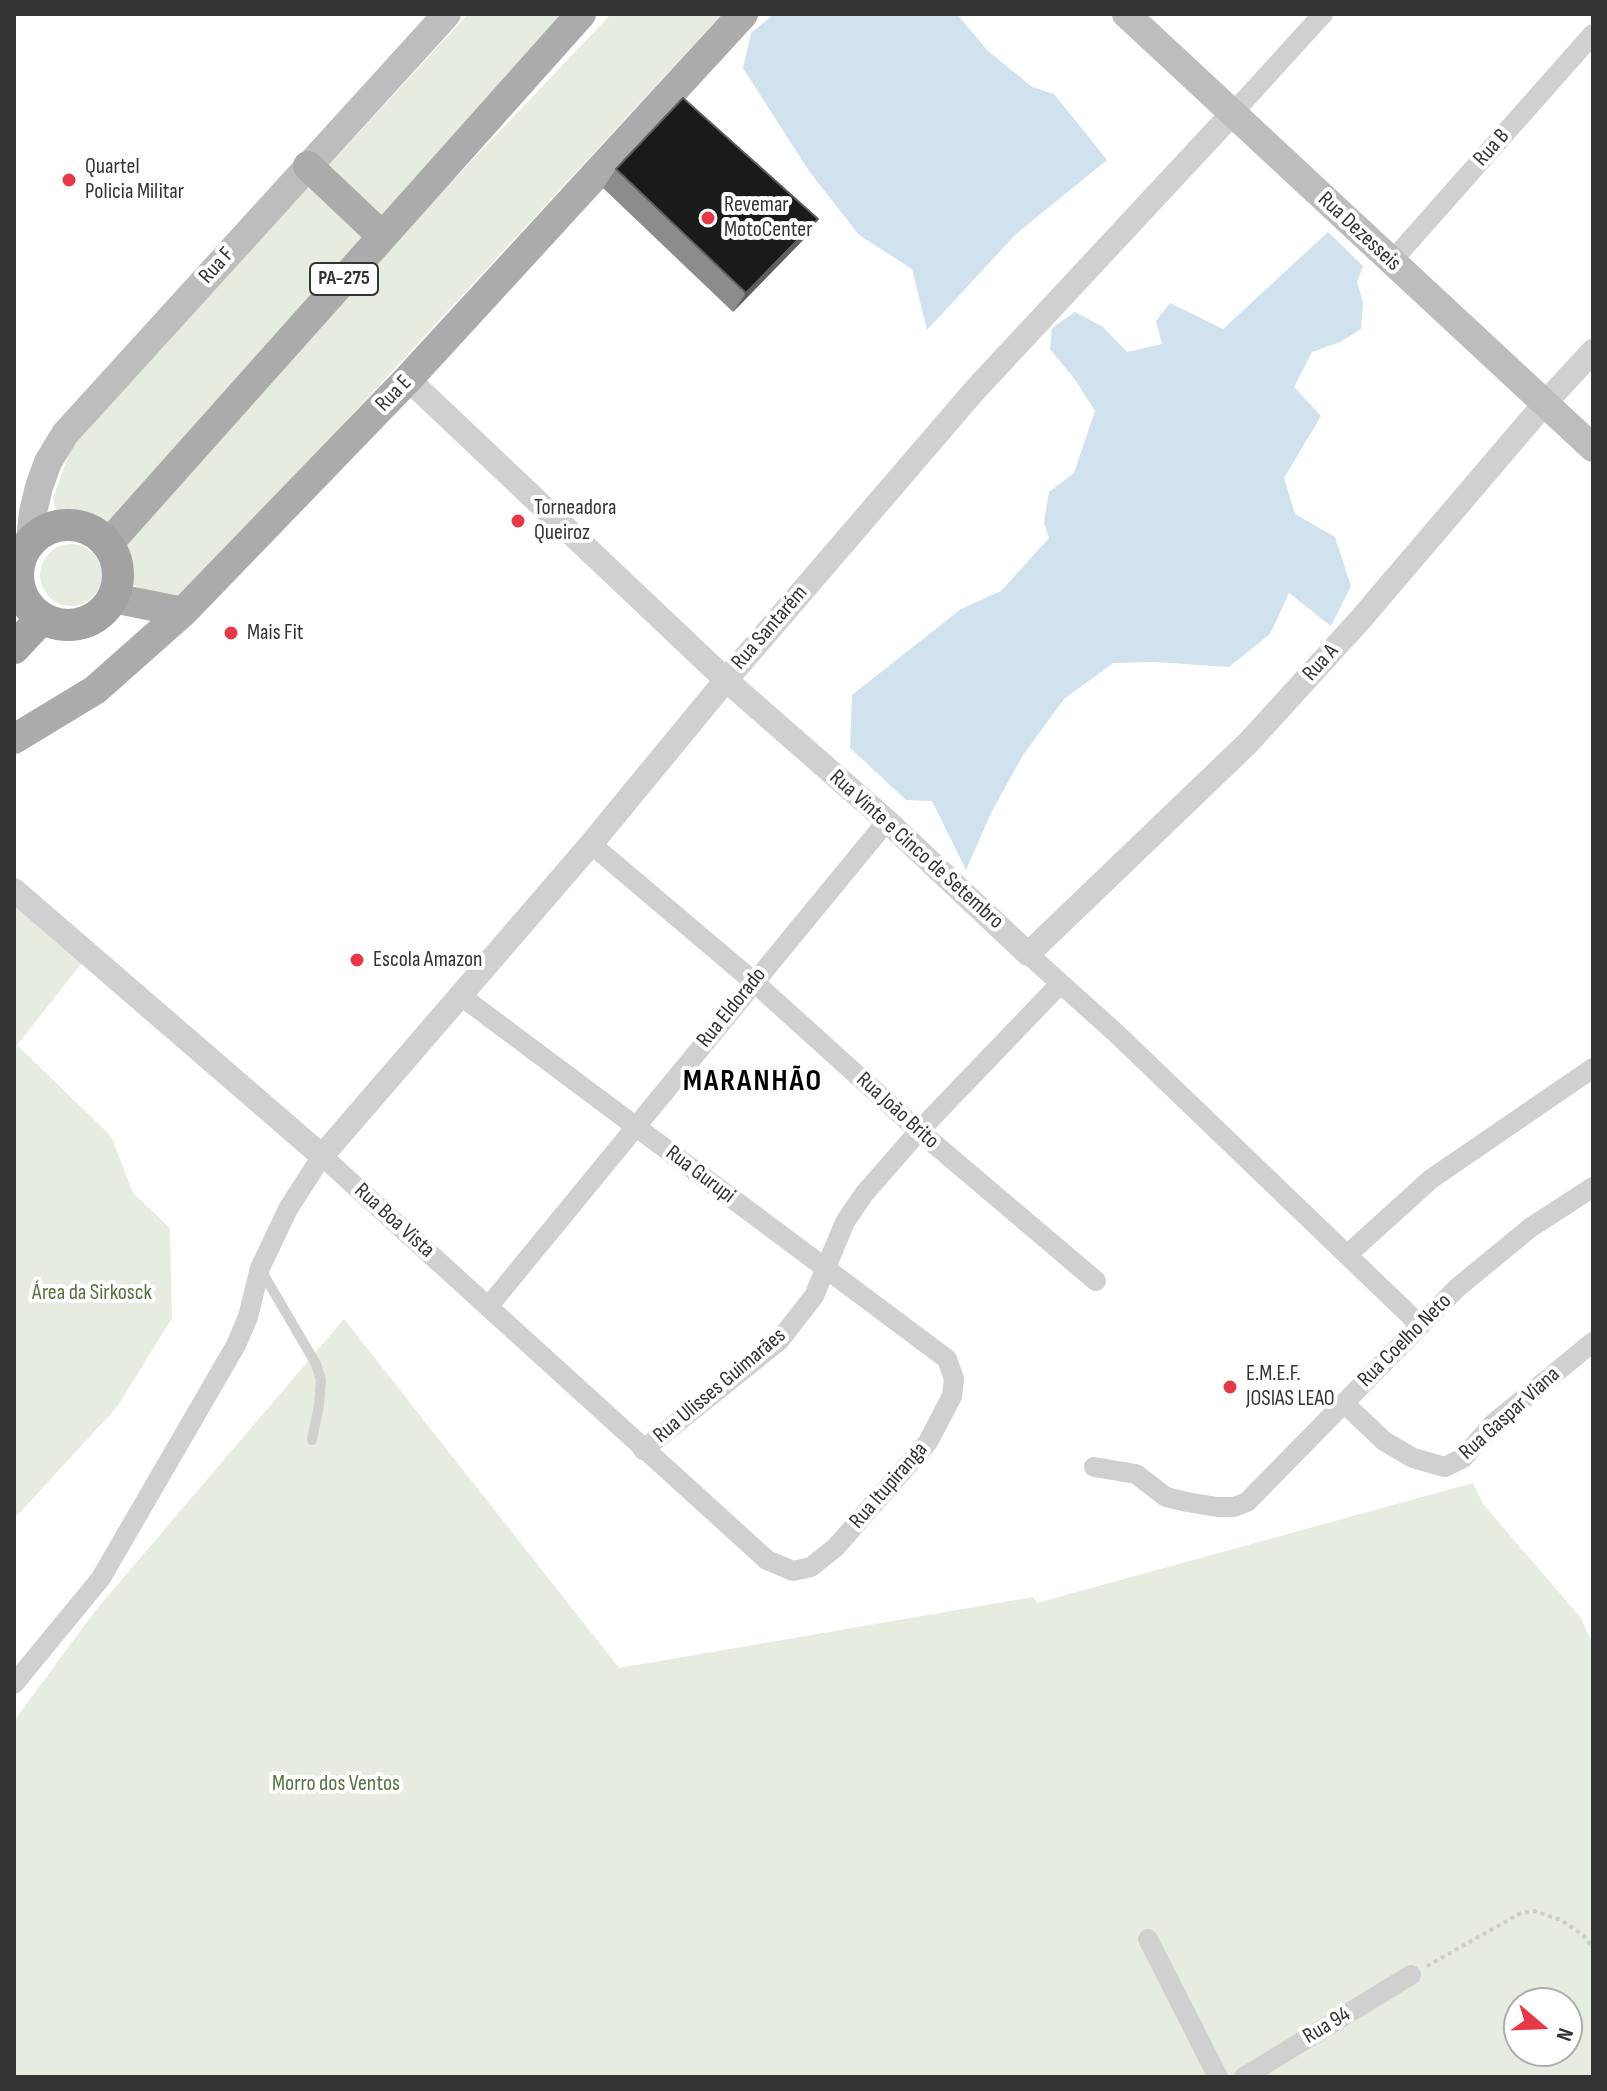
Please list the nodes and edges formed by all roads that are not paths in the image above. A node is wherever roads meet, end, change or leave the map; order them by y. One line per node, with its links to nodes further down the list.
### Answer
1 (447, 14): 8 (main road, Rua F)
2 (581, 14): 9 (main road, PA-275)
3 (743, 14): 12 (main road, Rua E)
4 (1126, 14): 7 (main road, Rua Dezesseis)
5 (1323, 14): 7 (street)
6 (1593, 34): 10 (street, Rua B)
7 (1232, 114): 10 (main road, Rua Dezesseis); 21 (street, Rua Santarém)
8 (308, 166): 9 (main road); 16 (main road, Rua F)
9 (382, 236): 15 (main road, PA-275)
10 (1391, 262): 13 (main road, Rua Dezesseis)
11 (1593, 351): 13 (street, Rua A)
12 (408, 379): 18 (main road, Rua E); 21 (street, Rua Vinte e Cinco de Setembro)
13 (1545, 403): 14 (main road, Rua Dezesseis); 26 (street, Rua A)
14 (1593, 448)
15 (108, 544): 16 (highway); 17 (highway)
16 (21, 556): 19 (highway)
17 (113, 598): 18 (main road); 19 (highway)
18 (183, 612): 22 (main road, Rua E)
19 (42, 618): 20 (highway)
20 (14, 648)
21 (726, 680): 23 (street, Rua Vinte e Cinco de Setembro); 24 (street, Rua Santarém)
22 (14, 739)
23 (887, 821): 26 (street, Rua Vinte e Cinco de Setembro); 27 (street, Rua Eldorado)
24 (591, 844): 27 (street, Rua João Brito); 29 (street, Rua Santarém)
25 (14, 890): 33 (street, Rua Boa Vista)
26 (1028, 954): 28 (street, Rua Vinte e Cinco de Setembro)
27 (754, 982): 31 (street, Rua Eldorado); 32 (street, Rua João Brito)
28 (1060, 984): 32 (street, Rua Ulisses Guimarães); 35 (street, Rua Vinte e Cinco de Setembro)
29 (461, 996): 31 (street, Rua Gurupi); 33 (street, Rua Santarém)
30 (1593, 1068): 35 (street)
31 (635, 1127): 37 (street, Rua Gurupi); 39 (street, Rua Eldorado)
32 (919, 1131): 37 (street, Rua Ulisses Guimarães); 38 (street, Rua João Brito)
33 (322, 1156): 36 (street); 39 (street, Rua Boa Vista)
34 (1593, 1187): 40 (street, Rua Coelho Neto)
35 (1347, 1255): 40 (street, Rua Vinte e Cinco de Setembro)
36 (260, 1268): 44 (lane); 48 (street)
37 (825, 1268): 42 (street, Rua Gurupi); 45 (street, Rua Ulisses Guimarães)
38 (1096, 1281)
39 (488, 1307): 45 (street, Rua Boa Vista)
40 (1420, 1325): 43 (street, Rua Coelho Neto)
41 (1593, 1342): 43 (street, Rua Gaspar Viana)
42 (940, 1352): 47 (street, Rua Itupiranga)
43 (1344, 1403): 46 (street, Rua Coelho Neto)
44 (312, 1440)
45 (643, 1450): 47 (street, Rua Boa Vista)
46 (1094, 1467)
47 (767, 1560)
48 (14, 1684)
49 (1148, 1939): 51 (street)
50 (1411, 1975): 52 (street, Rua 94)
51 (1218, 2077)
52 (1244, 2077)

